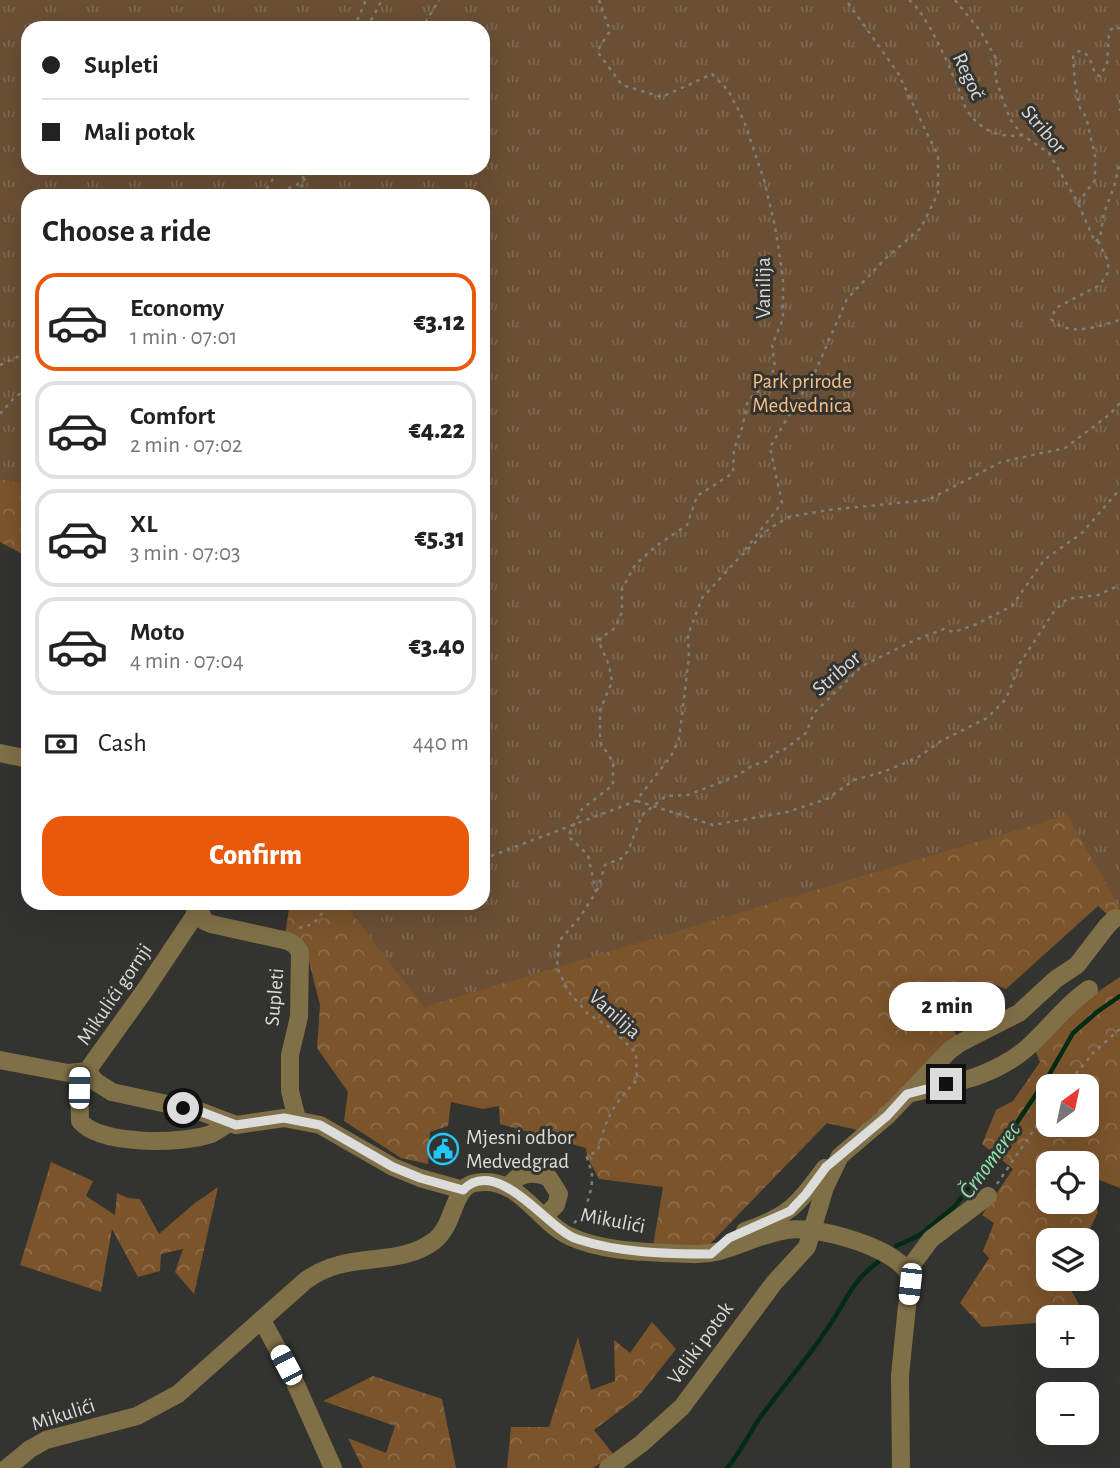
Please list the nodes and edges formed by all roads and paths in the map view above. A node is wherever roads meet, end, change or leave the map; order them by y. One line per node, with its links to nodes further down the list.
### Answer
1 (366, 0): 8 (path)
2 (382, 0): 9 (path)
3 (439, 0): 10 (path)
4 (599, 0): 36 (path, Vanilija)
5 (846, 0): 30 (path)
6 (909, 0): 14 (path, Regoč)
7 (956, 0): 14 (path, Stribor)
8 (357, 21)
9 (372, 21)
10 (426, 21)
11 (1120, 28): 21 (path)
12 (1120, 100): 13 (path)
13 (1120, 111)
14 (1022, 135): 21 (path, Stribor)
15 (1120, 162): 22 (path)
16 (303, 175): 18 (path)
17 (310, 175): 18 (path)
18 (301, 183): 19 (path); 20 (path)
19 (288, 189)
20 (301, 189)
21 (1078, 203): 22 (path, Stribor)
22 (1098, 241): 23 (path, Stribor)
23 (1120, 320)
24 (21, 355): 25 (path)
25 (0, 365)
26 (21, 393): 28 (path)
27 (1120, 403): 30 (path)
28 (0, 414)
29 (1120, 489): 35 (path, Stribor)
30 (736, 561): 34 (path)
31 (1120, 586): 35 (path)
32 (0, 753): 33 (street)
33 (21, 758)
34 (636, 801): 35 (path); 36 (path)
35 (653, 806): 38 (path)
36 (575, 824): 37 (path); 38 (path)
37 (490, 856)
38 (596, 892): 57 (path, Vanilija)
39 (197, 910): 47 (street, Mikulići gornji)
40 (201, 910): 43 (street, Supleti)
41 (324, 910): 43 (path)
42 (1115, 918): 49 (street)
43 (288, 941): 50 (street, Supleti)
44 (1089, 989): 49 (street)
45 (1120, 1029): 48 (path)
46 (0, 1060): 47 (street, Mikulići gornji)
47 (83, 1072): 51 (street); 51 (street)
48 (1076, 1074)
49 (907, 1094): 53 (street)
50 (297, 1119): 51 (street); 55 (street)
51 (229, 1123)
52 (1036, 1126): 56 (path)
53 (840, 1156): 58 (street, Veliki potok); 59 (street)
54 (508, 1188): 55 (street, Mikulići); 57 (street, Mikulići); 57 (street)
55 (463, 1190): 61 (street, Mikulići)
56 (988, 1196): 60 (street)
57 (549, 1220): 59 (street, Mikulići)
58 (810, 1230): 59 (street, Mikulići); 60 (street, Mikulići); 64 (street, Veliki potok)
59 (711, 1254)
60 (908, 1270): 65 (street)
61 (262, 1320): 62 (street, Mikulići); 63 (street)
62 (7, 1468)
63 (333, 1468)
64 (607, 1468)
65 (901, 1468)

